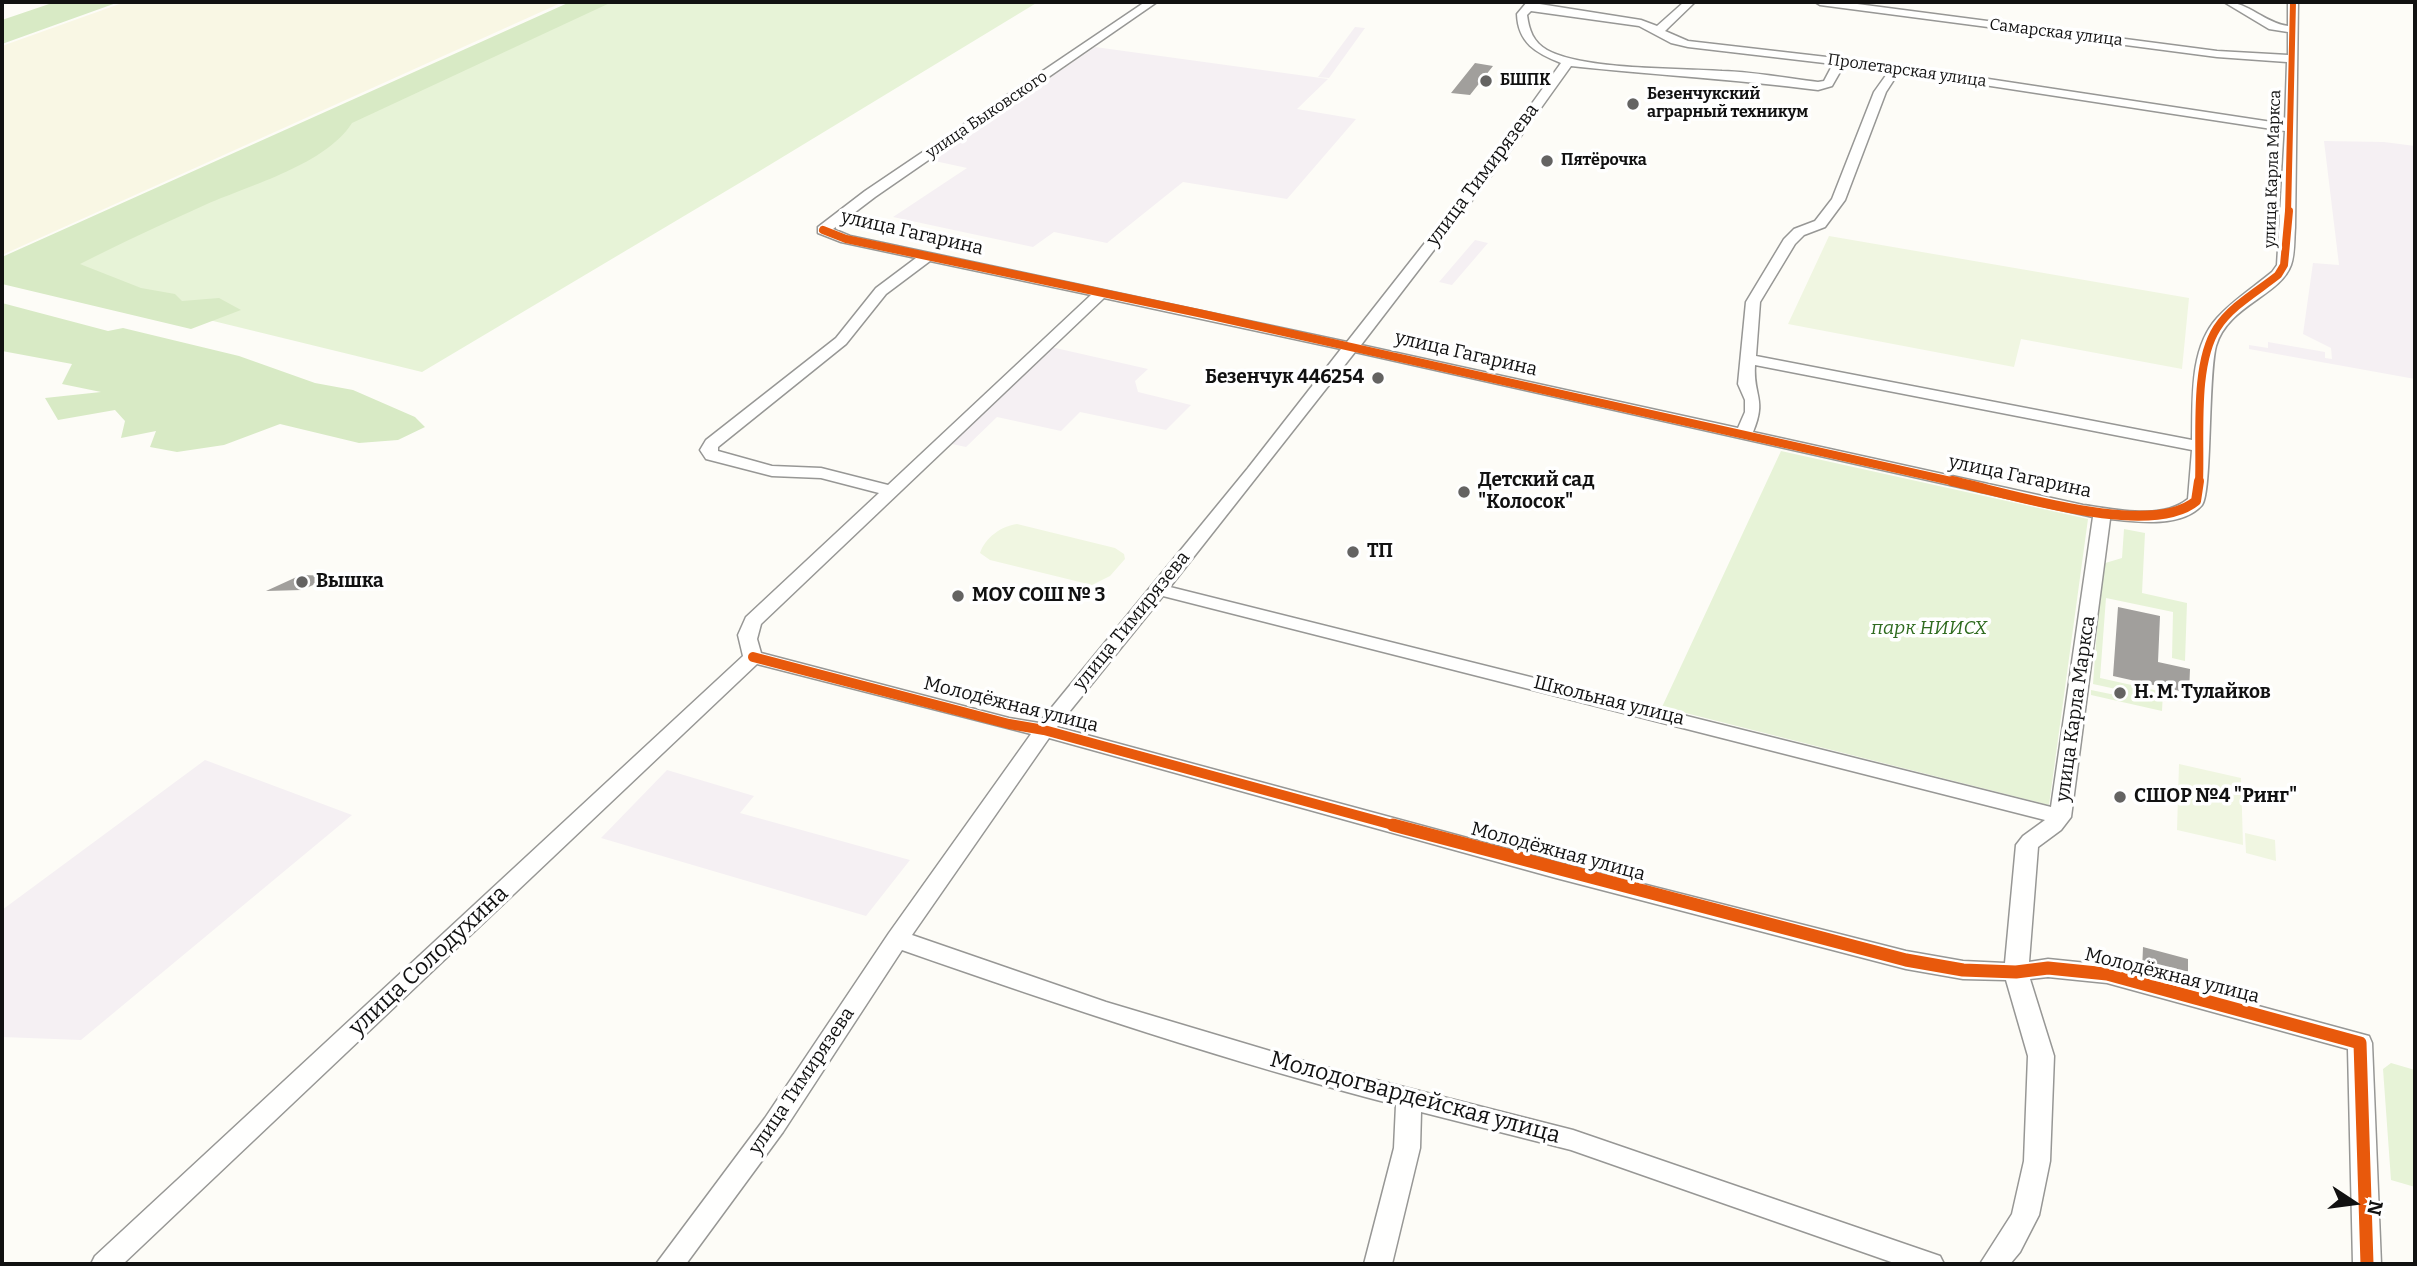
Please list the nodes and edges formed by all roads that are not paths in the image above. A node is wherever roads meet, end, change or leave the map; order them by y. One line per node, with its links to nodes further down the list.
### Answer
1 (1152, 2): 14 (street, улица Быковского)
2 (1690, 2): 8 (street)
3 (1820, 2): 9 (street, Самарская улица)
4 (2229, 2): 7 (street)
5 (2293, 2): 7 (street, улица Карла Маркса)
6 (1531, 4): 8 (street, Пролетарская улица); 10 (street)
7 (2294, 30): 9 (street, улица Карла Маркса)
8 (1658, 31): 11 (street, Пролетарская улица)
9 (2293, 59): 13 (street, улица Карла Маркса)
10 (1567, 62): 11 (street); 17 (street, улица Тимирязева)
11 (1840, 62): 12 (street, Пролетарская улица)
12 (1896, 68): 13 (street, Пролетарская улица); 18 (street)
13 (2290, 128): 20 (street, улица Карла Маркса)
14 (823, 230): 15 (street, улица Гагарина)
15 (927, 256): 16 (street, улица Гагарина); 21 (street)
16 (1101, 293): 17 (street, улица Гагарина); 21 (street)
17 (1352, 346): 19 (street, улица Гагарина); 23 (street, улица Тимирязева)
18 (1748, 359): 19 (street); 20 (street)
19 (1744, 434): 22 (street, улица Гагарина)
20 (2199, 446): 22 (street, улица Карла Маркса)
21 (889, 490): 24 (street)
22 (2102, 513): 26 (street, улица Карла Маркса)
23 (1157, 589): 25 (street, улица Тимирязева); 26 (street, Школьная улица)
24 (753, 657): 25 (street, Молодёжная улица); 30 (street, улица Солодухина)
25 (1044, 730): 27 (street, улица Тимирязева); 28 (street, Молодёжная улица)
26 (2060, 817): 28 (street, улица Карла Маркса)
27 (897, 939): 29 (street, Молодогвардейская улица); 31 (street, улица Тимирязева)
28 (2016, 972): 34 (street); 35 (street, Молодёжная улица)
29 (1409, 1099): 32 (street); 33 (street, Молодогвардейская улица)
30 (105, 1264)
31 (670, 1264)
32 (1378, 1264)
33 (1930, 1264)
34 (1994, 1264)
35 (2367, 1264)

